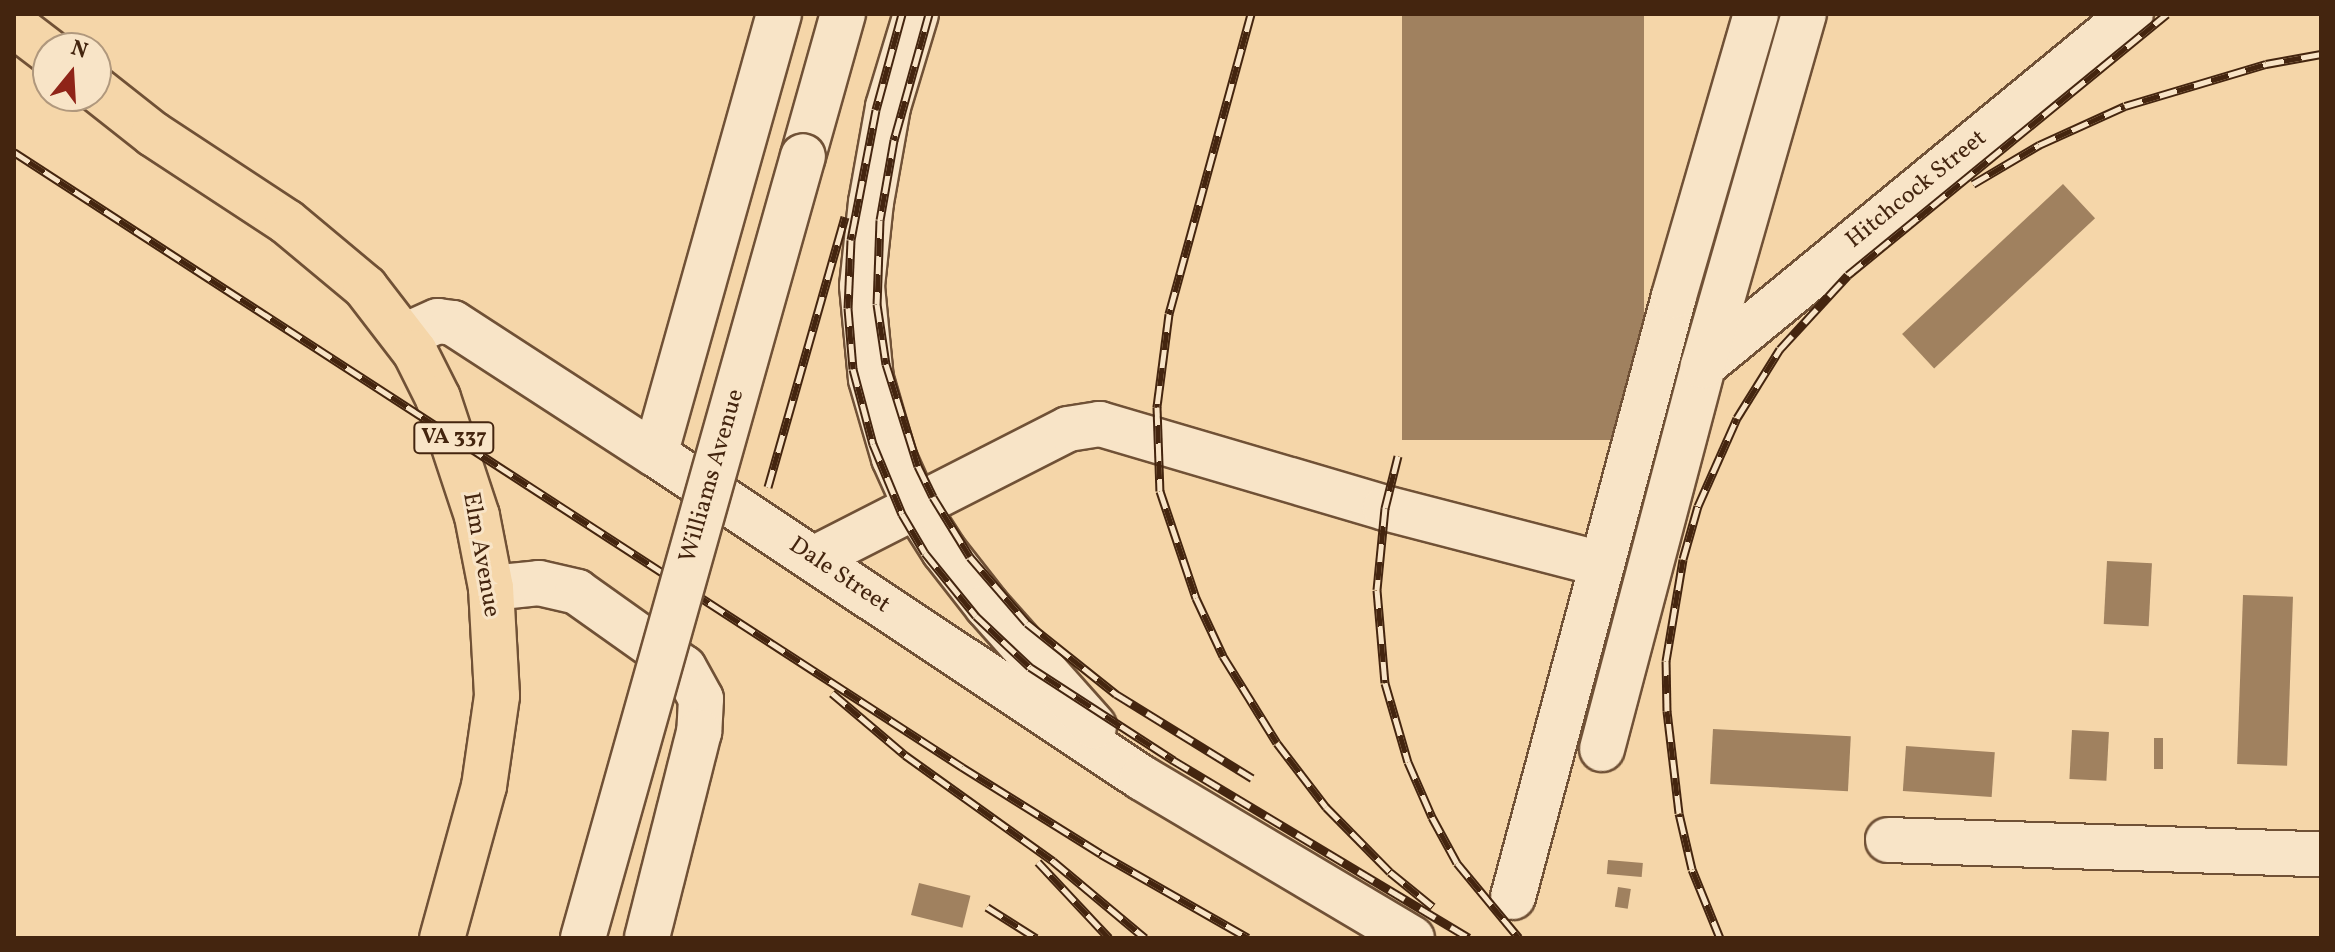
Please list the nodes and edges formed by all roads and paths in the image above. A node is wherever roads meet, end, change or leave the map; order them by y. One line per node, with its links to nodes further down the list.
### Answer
1 (779, 14): 12 (street)
2 (843, 14): 23 (street, Williams Avenue, bridge)
3 (916, 14): 13 (street)
4 (1756, 14): 15 (street)
5 (1804, 14): 11 (street)
6 (2131, 14): 11 (street, Hitchcock Street)
7 (14, 25): 8 (main road)
8 (32, 39)
9 (112, 102): 10 (main road, Elm Avenue / VA 337)
10 (404, 336): 12 (street, Dale Street); 16 (main road, Elm Avenue / VA 337)
11 (1703, 366): 17 (street)
12 (655, 454): 14 (street, Dale Street)
13 (916, 507): 14 (street); 15 (street); 18 (street)
14 (813, 559): 18 (street, Dale Street)
15 (1602, 564): 21 (street)
16 (491, 588): 22 (main road, Elm Avenue / VA 337); 24 (street)
17 (1602, 749)
18 (1142, 778): 25 (street, Dale Street)
19 (1888, 840): 20 (street)
20 (2321, 854)
21 (1513, 897)
22 (442, 938)
23 (583, 938)
24 (647, 938)
25 (1412, 938)

